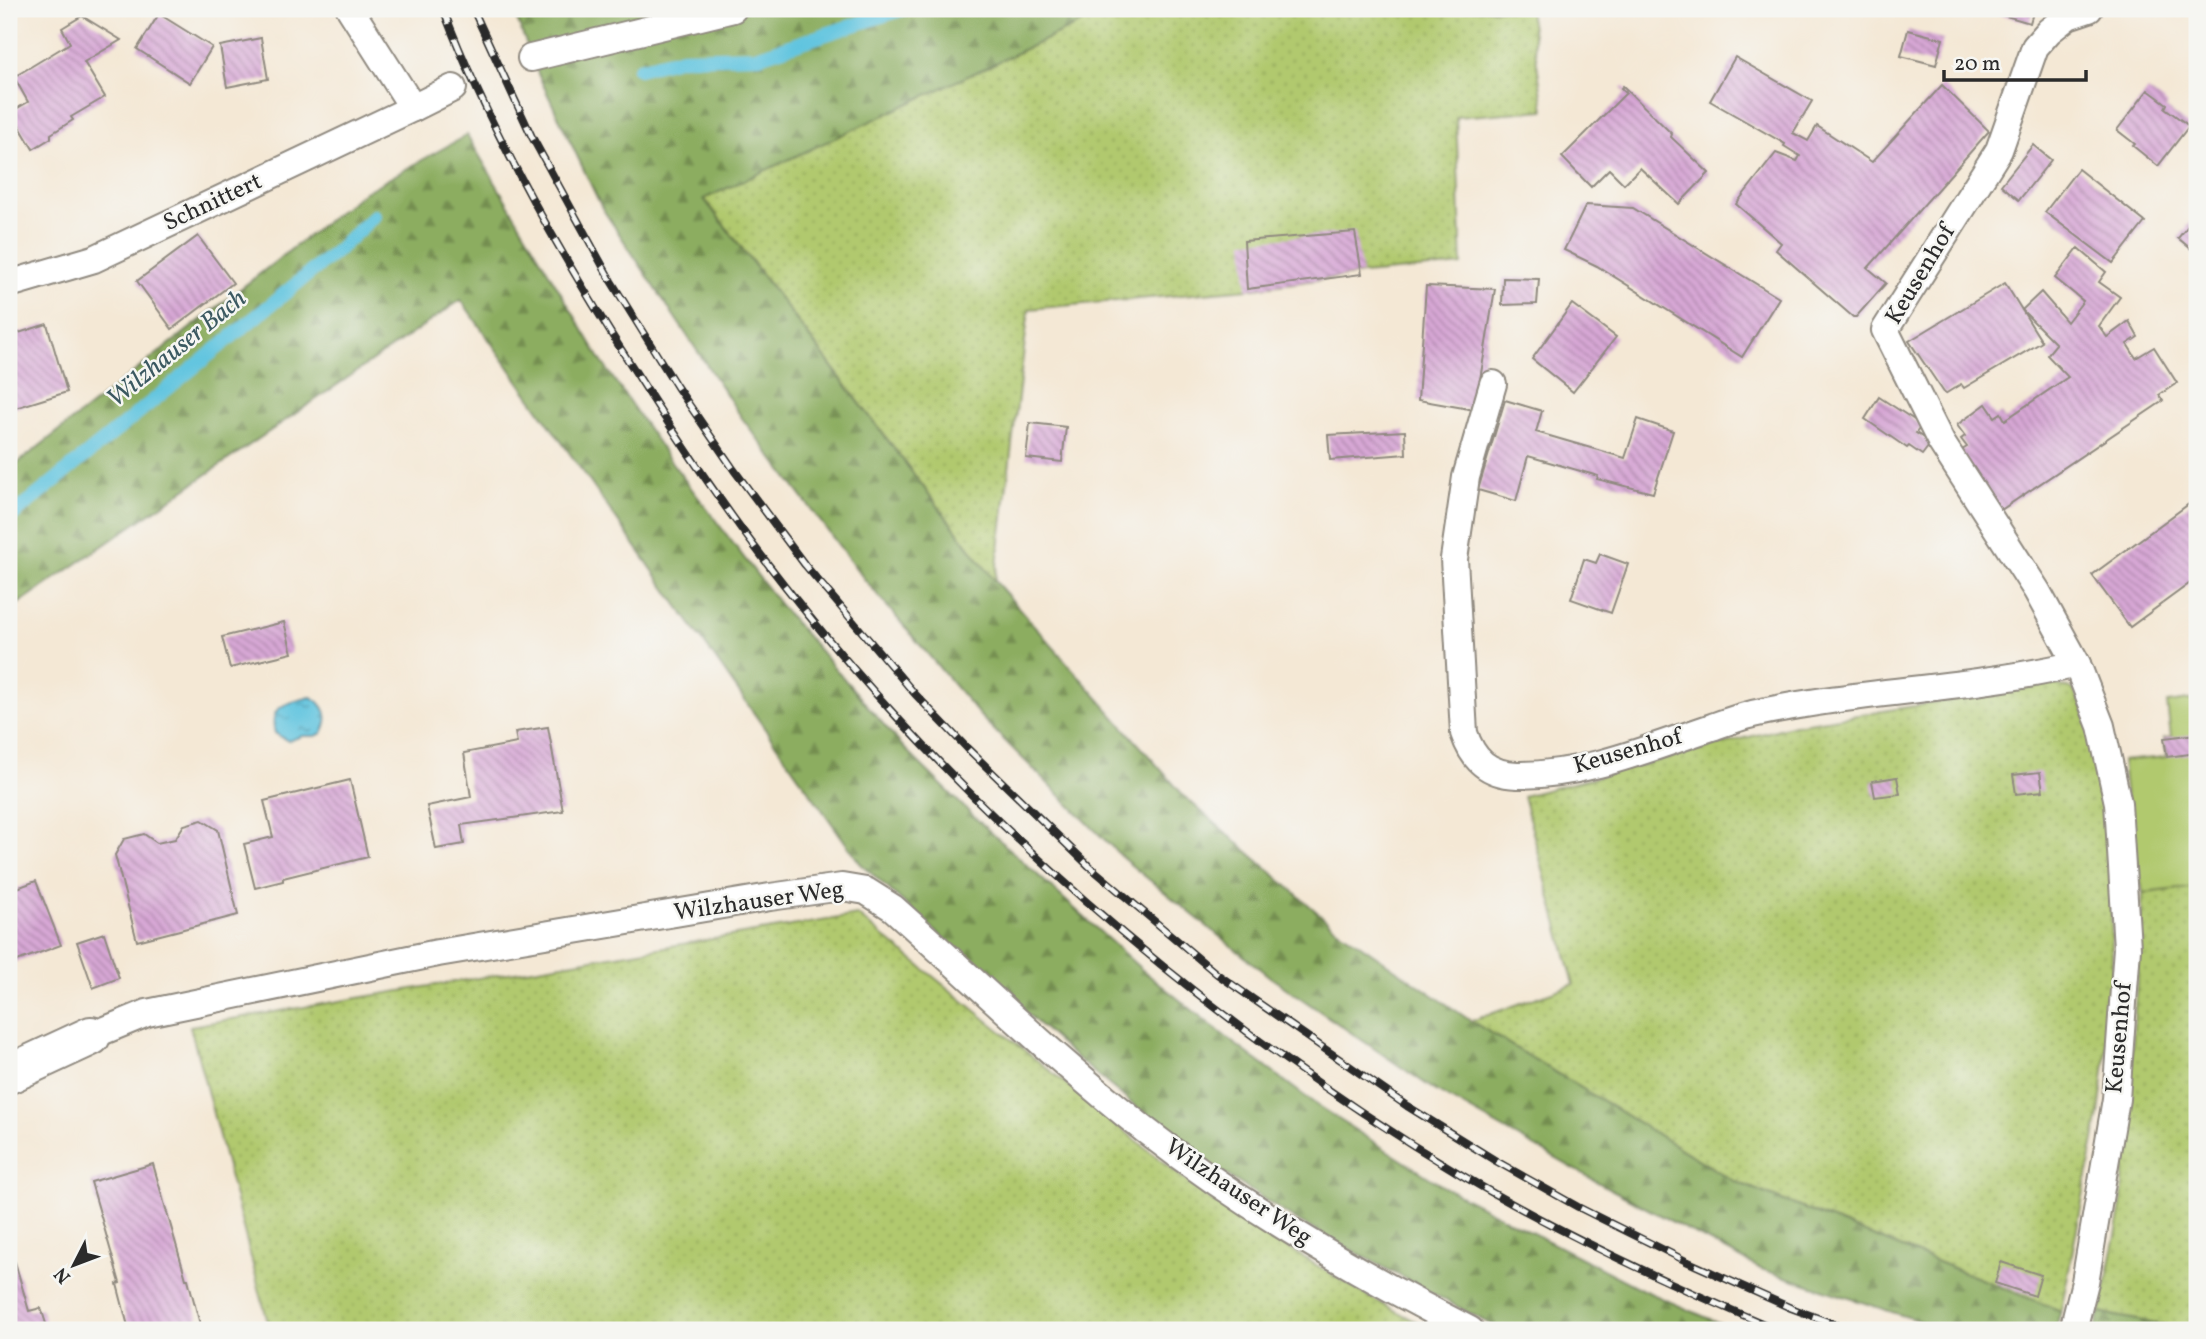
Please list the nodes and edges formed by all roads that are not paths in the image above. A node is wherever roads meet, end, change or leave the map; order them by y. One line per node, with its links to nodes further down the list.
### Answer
1 (350, 9): 6 (lane)
2 (733, 9): 4 (lane)
3 (2089, 9): 9 (lane, Keusenhof)
4 (531, 58)
5 (453, 88): 6 (lane, Schnittert)
6 (413, 108): 7 (lane, Schnittert)
7 (9, 284)
8 (1493, 384): 9 (lane, Keusenhof)
9 (2077, 664): 12 (lane, Keusenhof)
10 (90, 1036): 11 (street, Wilzhauser Weg); 13 (lane, Wilzhauser Weg)
11 (9, 1074)
12 (2074, 1329)
13 (1470, 1330)

